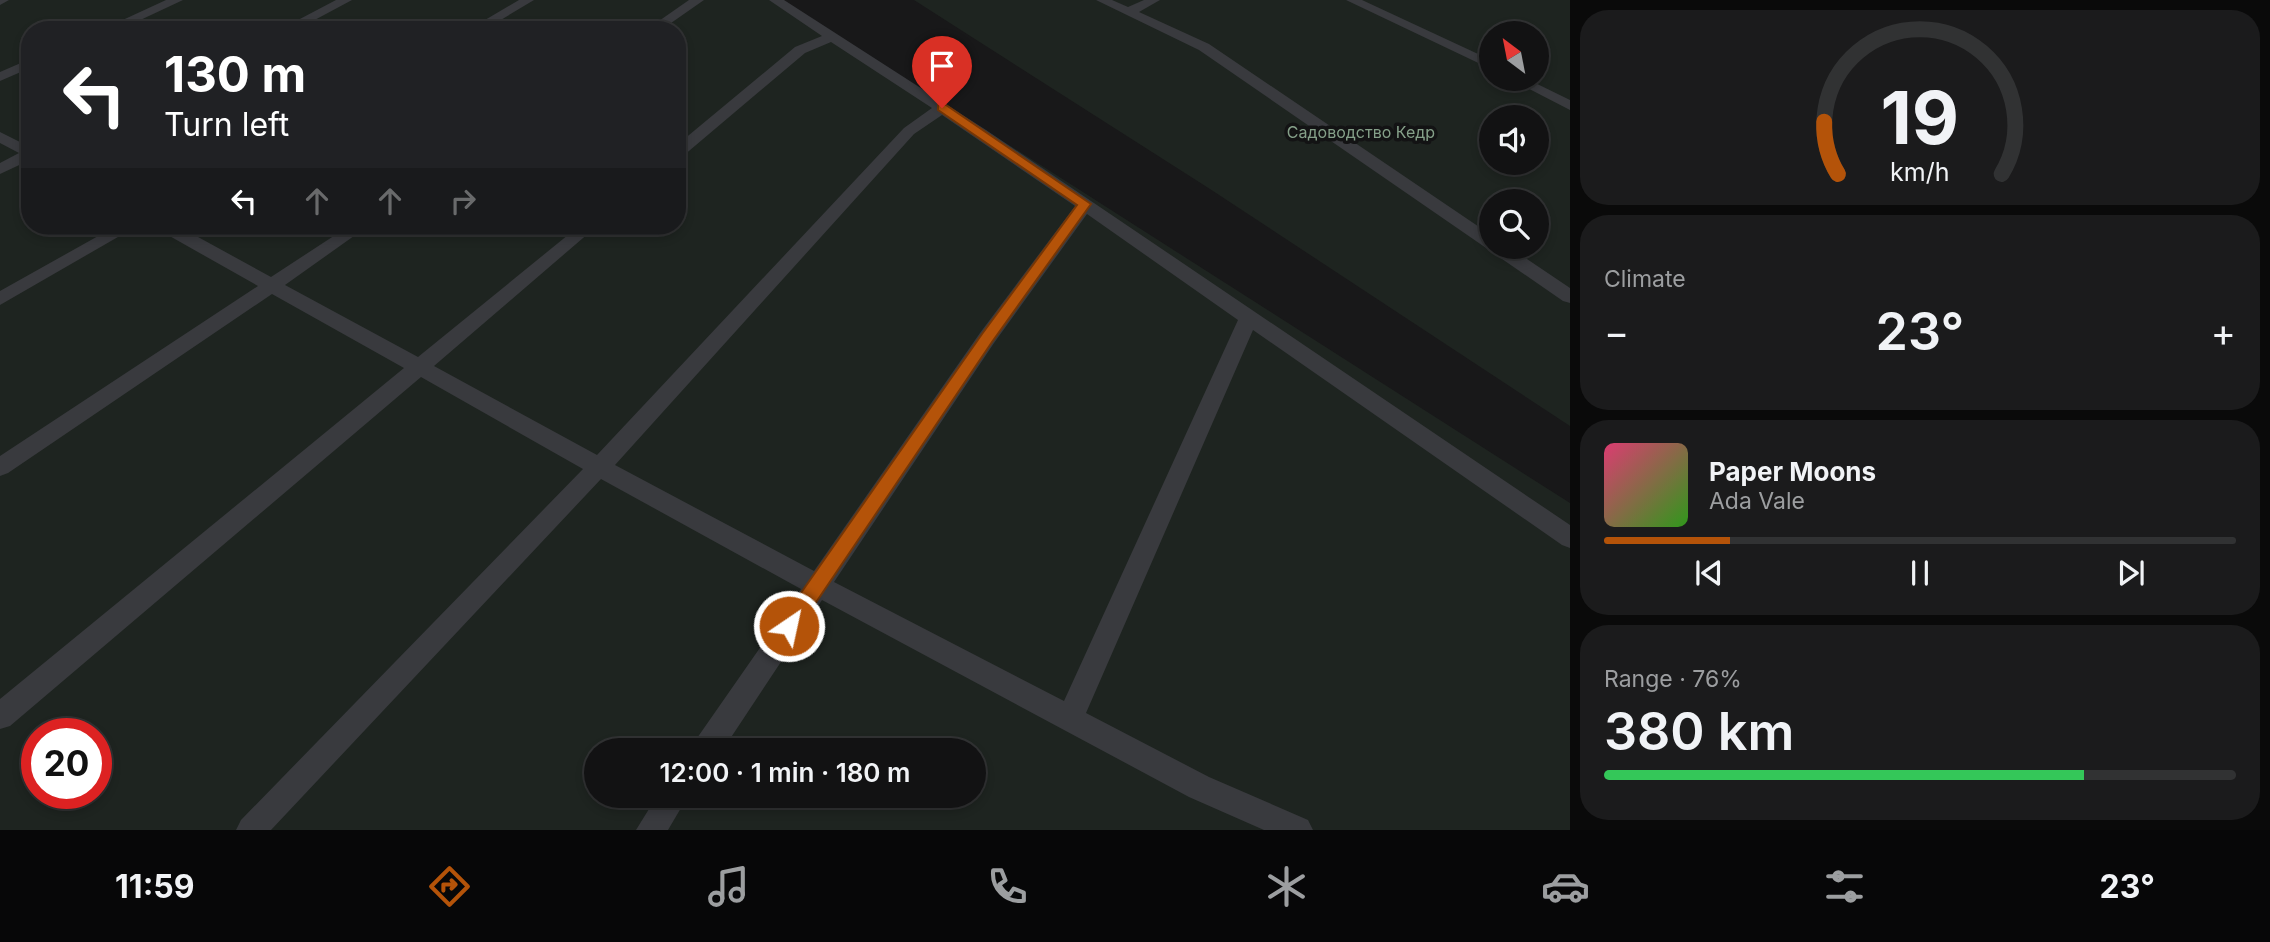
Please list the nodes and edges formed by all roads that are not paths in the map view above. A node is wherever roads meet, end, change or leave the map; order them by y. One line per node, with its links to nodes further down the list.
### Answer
1 (177, 0): 10 (lane)
2 (346, 0): 11 (lane)
3 (528, 0): 12 (lane)
4 (698, 0): 13 (lane)
5 (775, 0): 14 (lane)
6 (1102, 0): 9 (lane)
7 (1154, 0): 9 (lane)
8 (1352, 0): 15 (lane)
9 (1129, 12): 31 (lane)
10 (128, 21)
11 (303, 21)
12 (490, 21)
13 (666, 21)
14 (832, 37): 20 (lane); 22 (lane)
15 (1479, 59)
16 (21, 67): 17 (lane)
17 (0, 77)
18 (1541, 91): 19 (lane)
19 (1570, 106)
20 (942, 108): 26 (lane); 38 (lane)
21 (0, 136): 23 (lane)
22 (686, 145)
23 (21, 148)
24 (21, 158): 25 (lane)
25 (0, 169)
26 (1085, 204): 36 (lane); 41 (lane)
27 (112, 235): 35 (lane)
28 (182, 235): 33 (lane)
29 (346, 235): 33 (lane)
30 (578, 235): 37 (lane)
31 (1479, 235)
32 (1515, 259): 34 (lane)
33 (272, 284): 37 (lane); 39 (lane)
34 (1570, 297)
35 (0, 299)
36 (1249, 317): 40 (lane); 43 (lane)
37 (419, 366): 38 (lane); 42 (lane)
38 (600, 466): 41 (lane); 46 (lane)
39 (0, 467)
40 (1570, 538)
41 (817, 585): 43 (lane); 44 (lane)
42 (0, 716)
43 (1070, 719): 48 (lane)
44 (714, 738)
45 (666, 808): 47 (lane)
46 (251, 830)
47 (652, 830)
48 (1298, 830)

